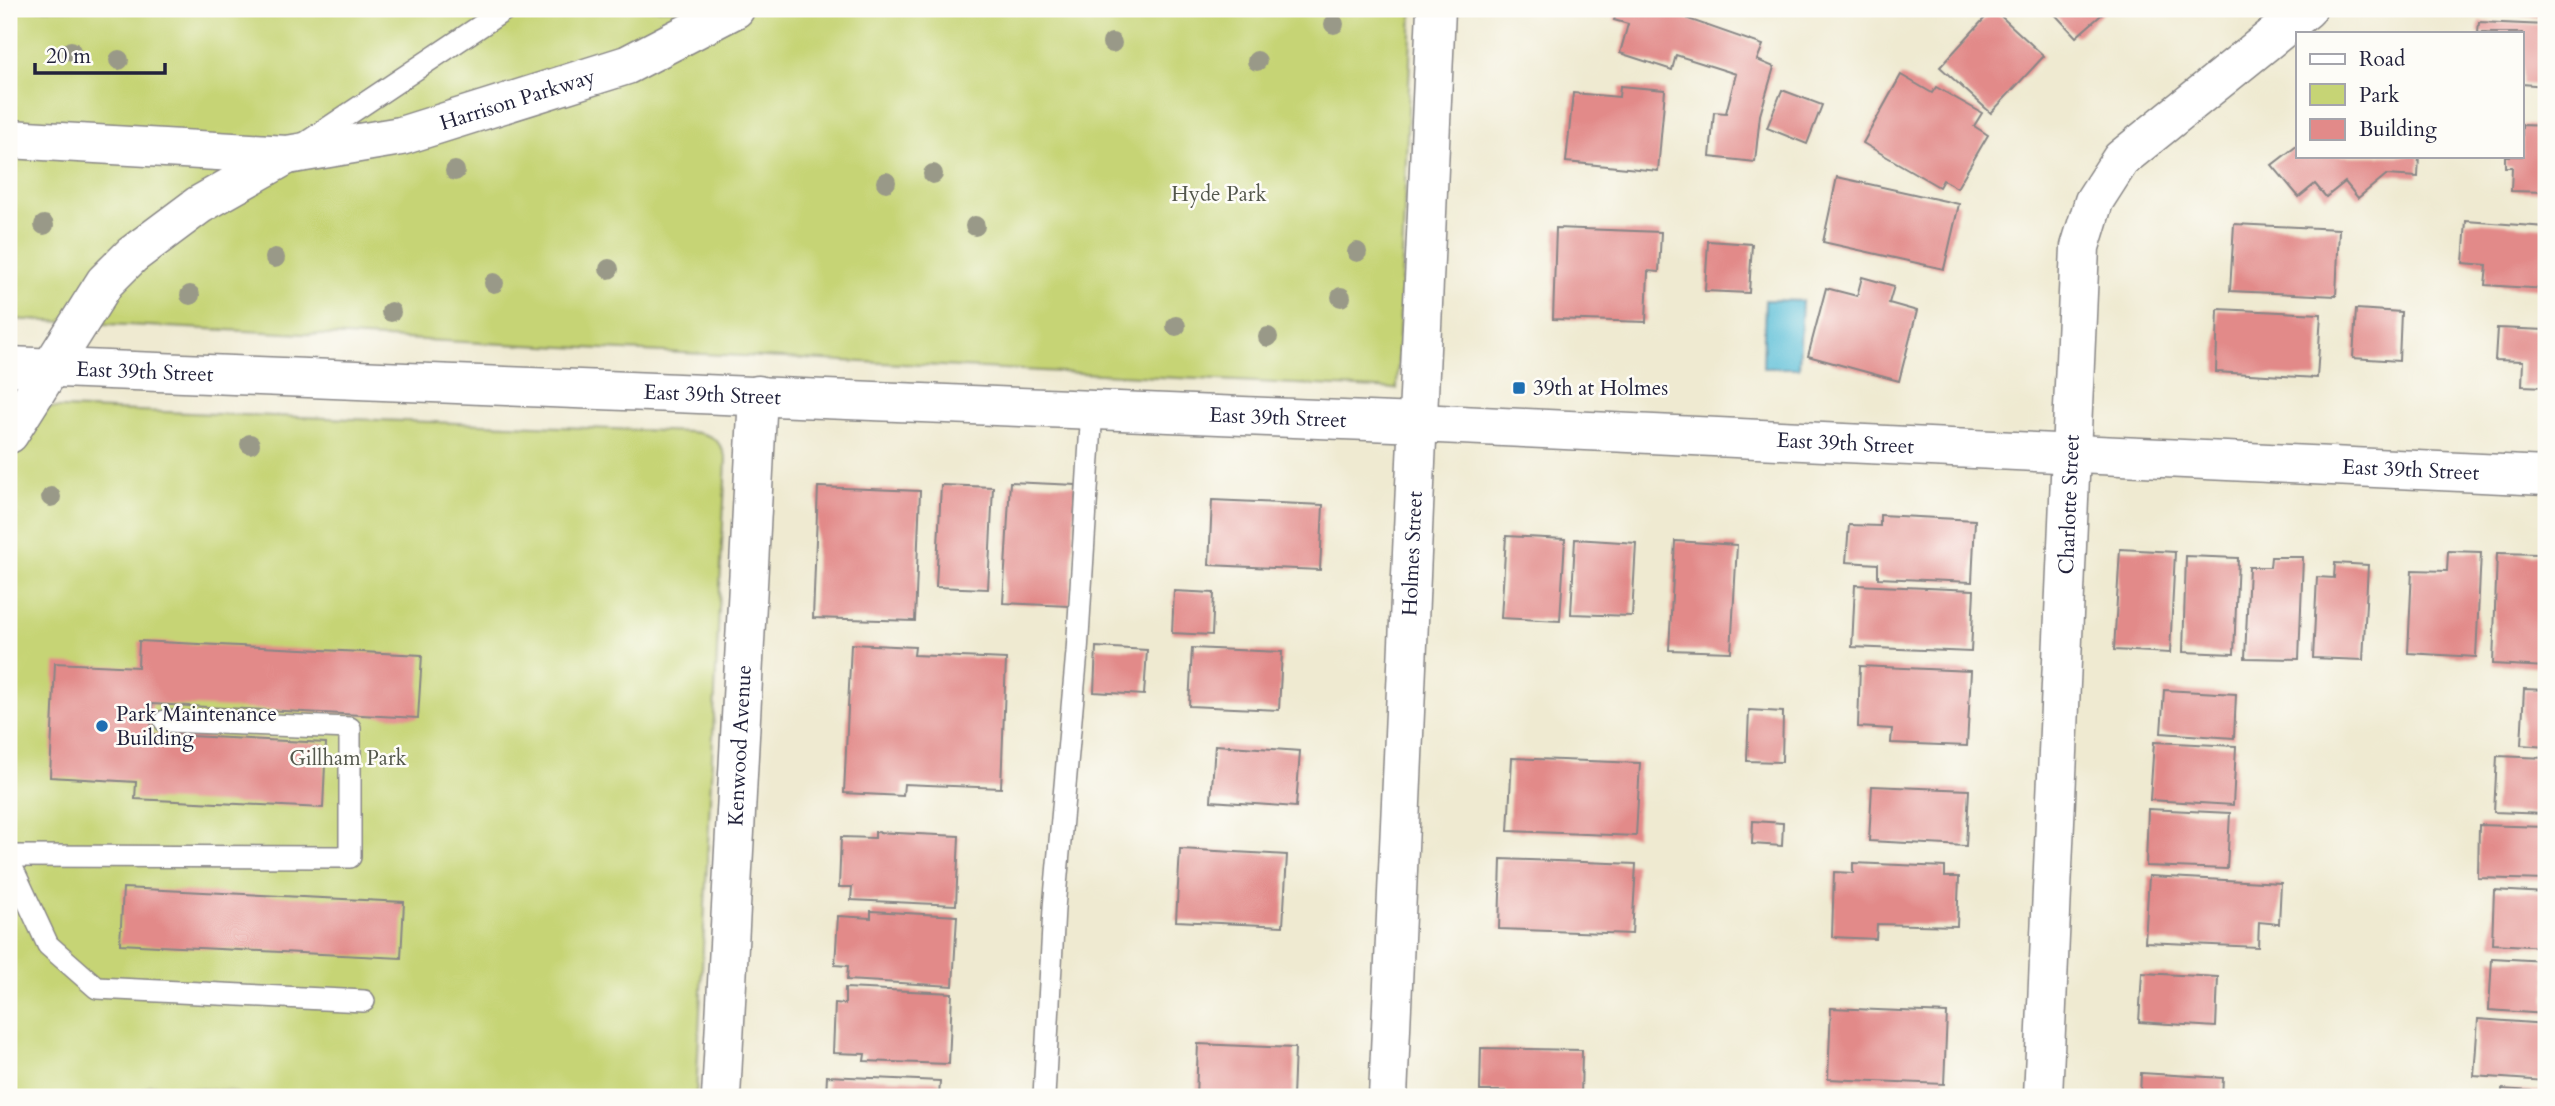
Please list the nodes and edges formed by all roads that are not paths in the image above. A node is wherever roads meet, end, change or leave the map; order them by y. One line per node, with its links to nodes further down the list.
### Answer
1 (506, 9): 6 (lane)
2 (735, 9): 6 (street, Harrison Parkway)
3 (1436, 9): 11 (street, Holmes Street)
4 (2307, 9): 13 (street, Charlotte Street)
5 (9, 139): 6 (street, Harrison Parkway)
6 (287, 155): 8 (street, Harrison Parkway)
7 (9, 366): 8 (street, East 39th Street)
8 (48, 369): 9 (street, East 39th Street); 12 (street, Harrison Parkway)
9 (758, 395): 10 (street, East 39th Street); 18 (street, Kenwood Avenue)
10 (1092, 409): 11 (street, East 39th Street); 19 (lane)
11 (1418, 422): 13 (street, East 39th Street); 20 (street, Holmes Street)
12 (9, 434)
13 (2070, 454): 14 (street, East 39th Street); 21 (street, Charlotte Street)
14 (2546, 476)
15 (165, 721): 16 (lane)
16 (9, 858): 17 (lane)
17 (364, 1001)
18 (721, 1097)
19 (1044, 1097)
20 (1388, 1097)
21 (2043, 1097)

